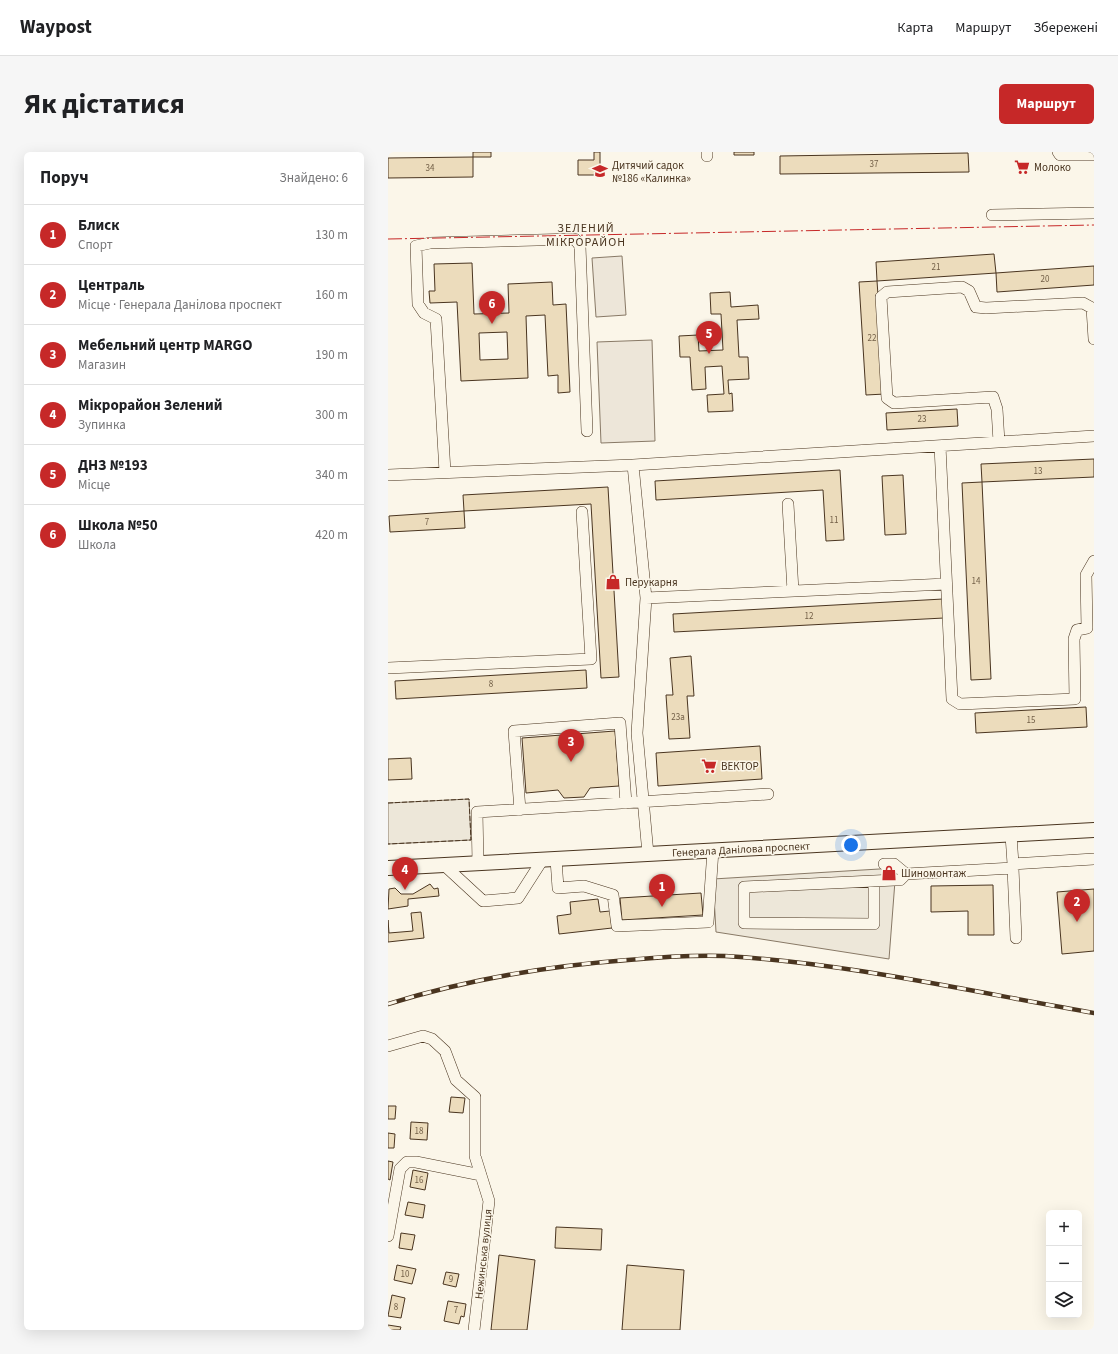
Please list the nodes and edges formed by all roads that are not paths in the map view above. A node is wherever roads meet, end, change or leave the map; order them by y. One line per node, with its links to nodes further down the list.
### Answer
1 (1058, 152): 2 (lane)
2 (1094, 155)
3 (1094, 213): 4 (lane)
4 (992, 214)
5 (1094, 339): 8 (lane)
6 (587, 431): 11 (lane)
7 (1094, 436): 8 (lane)
8 (999, 442): 9 (lane)
9 (940, 446): 10 (lane); 16 (lane)
10 (633, 465): 11 (lane); 18 (lane)
11 (445, 472): 12 (lane)
12 (388, 474)
13 (788, 504): 17 (lane)
14 (582, 512): 19 (lane)
15 (1094, 561): 16 (lane)
16 (946, 584): 17 (lane)
17 (792, 591): 18 (lane)
18 (646, 598): 21 (lane)
19 (388, 668)
20 (768, 794): 21 (lane)
21 (642, 802): 22 (lane); 27 (lane)
22 (626, 803): 23 (lane); 23 (lane)
23 (520, 810): 30 (lane)
24 (1094, 830): 25 (main road, Генерала Данілова проспект)
25 (1011, 834): 26 (main road, Генерала Данілова проспект); 33 (lane)
26 (713, 850): 27 (main road, Генерала Данілова проспект); 28 (lane)
27 (648, 854): 28 (main road, Генерала Данілова проспект)
28 (550, 859): 30 (main road, Генерала Данілова проспект); 31 (lane)
29 (1094, 860): 33 (lane)
30 (478, 863): 31 (main road, Генерала Данілова проспект)
31 (444, 864): 34 (main road, Генерала Данілова проспект)
32 (884, 864): 35 (lane)
33 (1013, 866): 35 (lane); 37 (lane)
34 (388, 868)
35 (906, 874): 36 (lane)
36 (874, 881): 36 (lane)
37 (1016, 938)
38 (388, 1046): 39 (lane, Нежинська вулиця)
39 (481, 1175): 40 (lane); 41 (lane, Нежинська вулиця)
40 (388, 1236)
41 (474, 1330)

